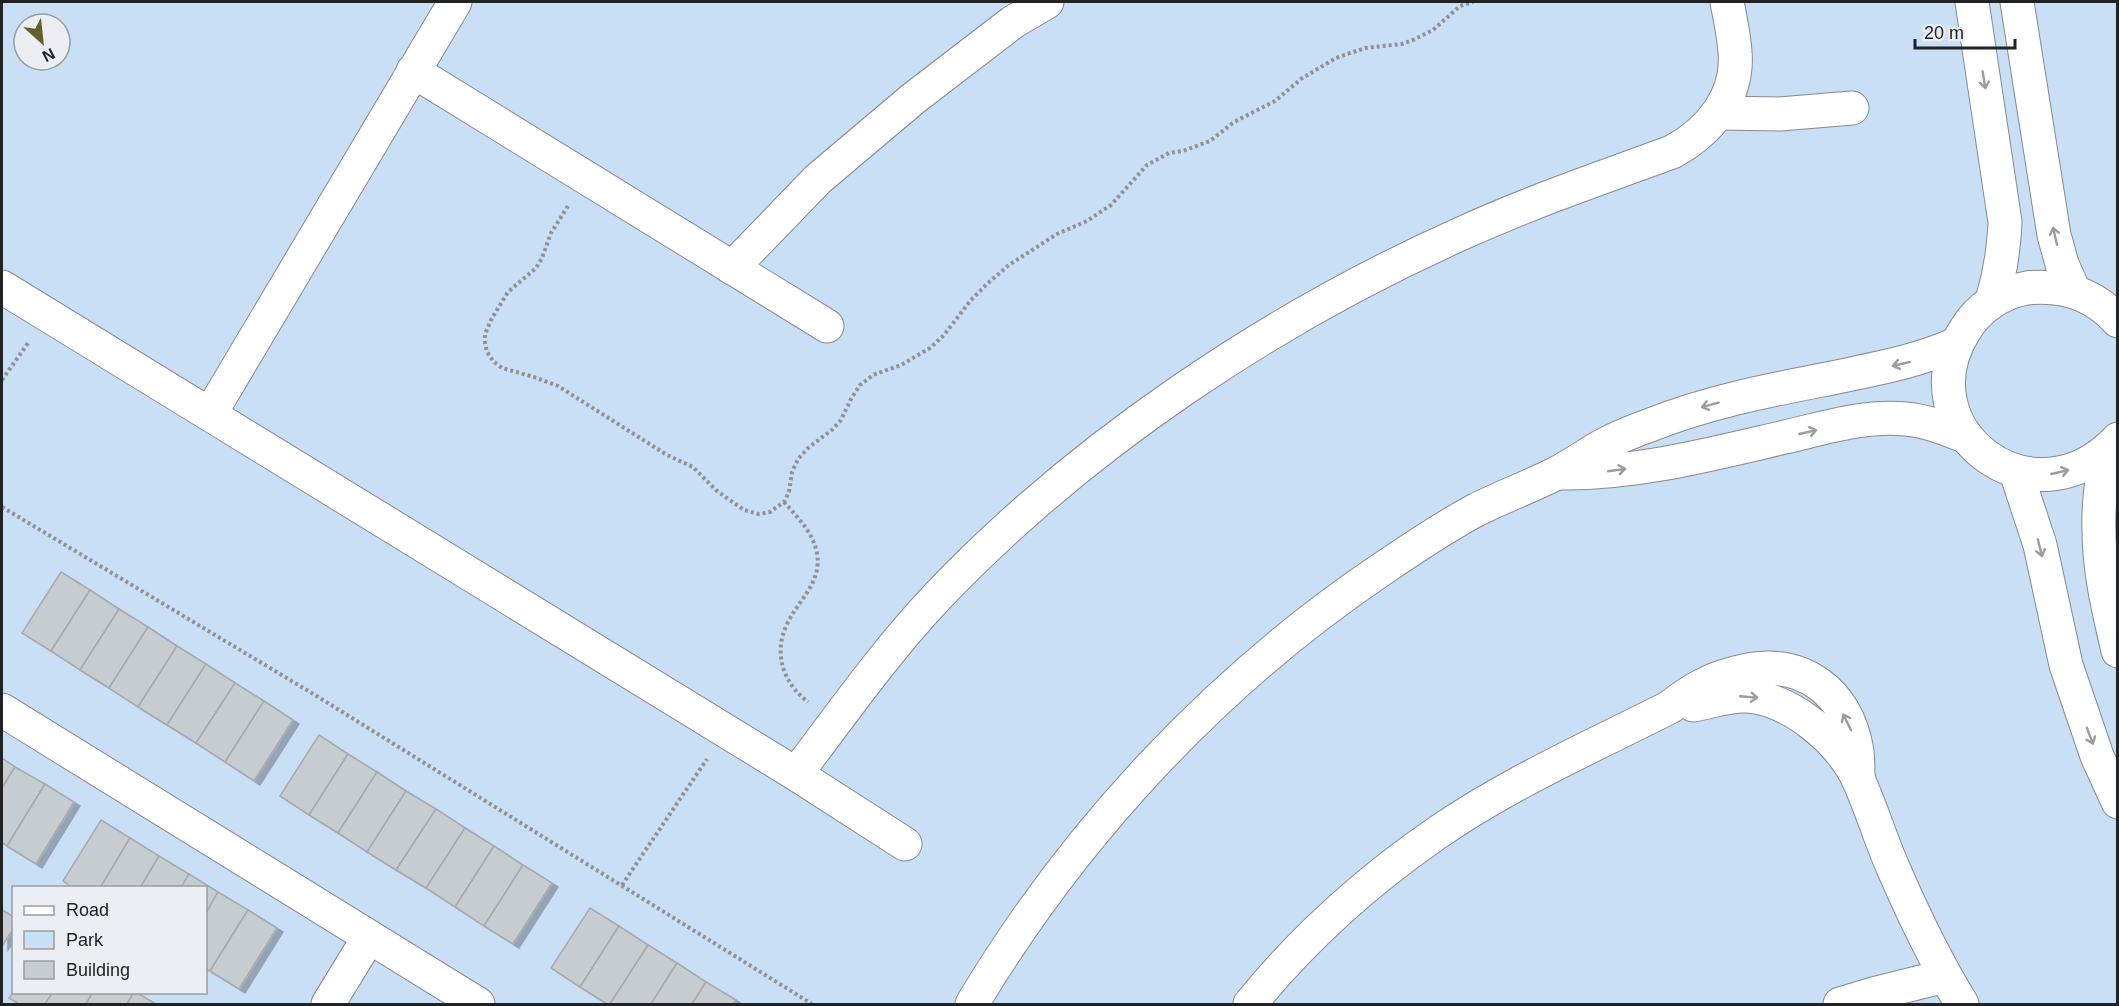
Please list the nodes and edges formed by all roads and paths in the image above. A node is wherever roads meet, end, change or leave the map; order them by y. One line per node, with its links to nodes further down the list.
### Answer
1 (455, 2): 7 (street)
2 (1047, 2): 11 (street)
3 (1473, 2): 25 (path)
4 (1727, 2): 9 (street)
5 (1972, 2): 14 (street, one-way to 14)
6 (2017, 2): 13 (street, one-way to 6)
7 (413, 71): 10 (street); 20 (street)
8 (1852, 108): 9 (street)
9 (1719, 113): 29 (street)
10 (588, 179): 11 (street); 25 (path)
11 (732, 268): 17 (street)
12 (2, 287): 15 (street)
13 (2074, 291): 14 (street); 16 (street)
14 (1992, 301): 18 (street)
15 (48, 315): 19 (path); 20 (street)
16 (2118, 321)
17 (827, 326)
18 (1956, 344): 21 (street); 23 (street, one-way to 23)
19 (2, 380)
20 (210, 414): 30 (street)
21 (1967, 437): 23 (street, one-way to 21); 24 (street)
22 (2112, 445): 24 (street, one-way to 22); 27 (street)
23 (1559, 472): 40 (street)
24 (2016, 472): 32 (street, one-way to 32)
25 (784, 502): 29 (path)
26 (2, 507): 34 (path)
27 (2118, 651)
28 (2, 710): 35 (street)
29 (835, 722): 31 (street)
30 (726, 732): 31 (street); 34 (path)
31 (796, 774): 33 (street)
32 (2118, 802)
33 (905, 844)
34 (622, 885): 39 (path)
35 (369, 937): 37 (street); 38 (street)
36 (1945, 976): 41 (street); 42 (street); 43 (street)
37 (328, 1005)
38 (478, 1005)
39 (812, 1005)
40 (972, 1005)
41 (1250, 1005)
42 (1840, 1005)
43 (1962, 1005)

